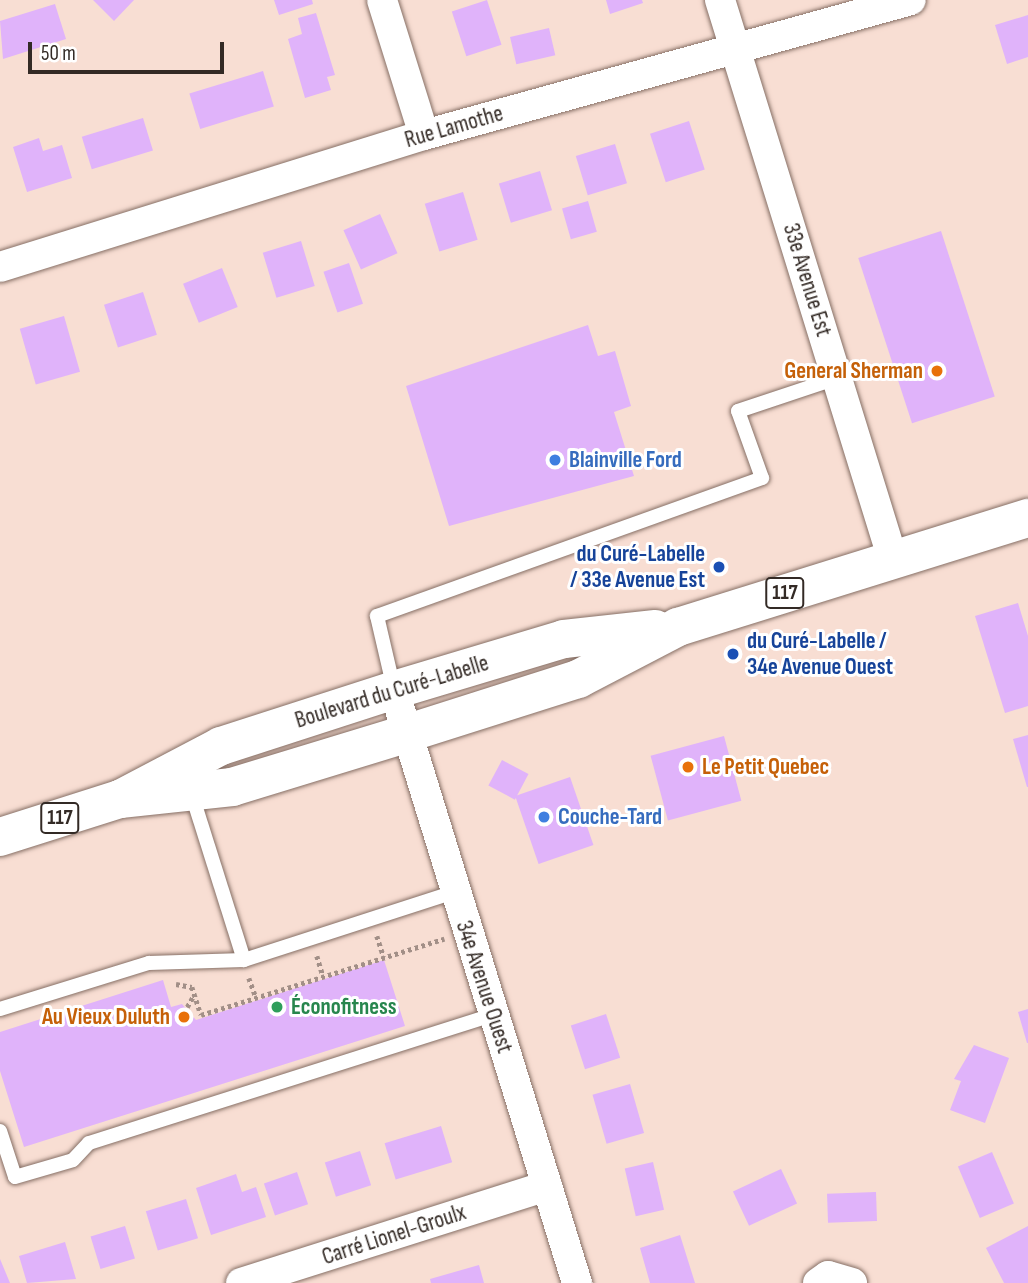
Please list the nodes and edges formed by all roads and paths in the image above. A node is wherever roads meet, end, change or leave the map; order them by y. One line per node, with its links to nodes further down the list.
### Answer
1 (382, 0): 5 (street)
2 (720, 0): 4 (street, 33e Avenue Est)
3 (911, 0): 4 (street, Rue Lamothe)
4 (734, 50): 5 (street, Rue Lamothe); 7 (street, 33e Avenue Est)
5 (424, 135): 6 (street, Rue Lamothe)
6 (0, 267)
7 (837, 378): 9 (street, 33e Avenue Est); 11 (lane)
8 (1028, 518): 9 (main road, Boulevard du Curé-Labelle / 117)
9 (893, 560): 10 (main road, Boulevard du Curé-Labelle / 117)
10 (678, 626): 11 (main road, Boulevard du Curé-Labelle / 117); 12 (main road, Boulevard du Curé-Labelle / 117)
11 (394, 690): 12 (street, 34e Avenue Ouest); 13 (main road, Boulevard du Curé-Labelle / 117)
12 (405, 734): 13 (main road, Boulevard du Curé-Labelle / 117); 15 (street, 34e Avenue Ouest)
13 (187, 778): 14 (main road, Boulevard du Curé-Labelle / 117); 17 (lane)
14 (0, 837)
15 (454, 892): 17 (lane); 22 (street, 34e Avenue Ouest)
16 (451, 936): 19 (path)
17 (244, 960): 21 (lane)
18 (163, 980): 19 (path)
19 (194, 995): 20 (path)
20 (187, 1007)
21 (0, 1009)
22 (493, 1015): 23 (lane); 24 (street, 34e Avenue Ouest)
23 (0, 1131)
24 (547, 1186): 25 (street, Carré Lionel-Groulx); 26 (street, 34e Avenue Ouest)
25 (241, 1283)
26 (578, 1283)
27 (818, 1283): 28 (street)
28 (852, 1283)

